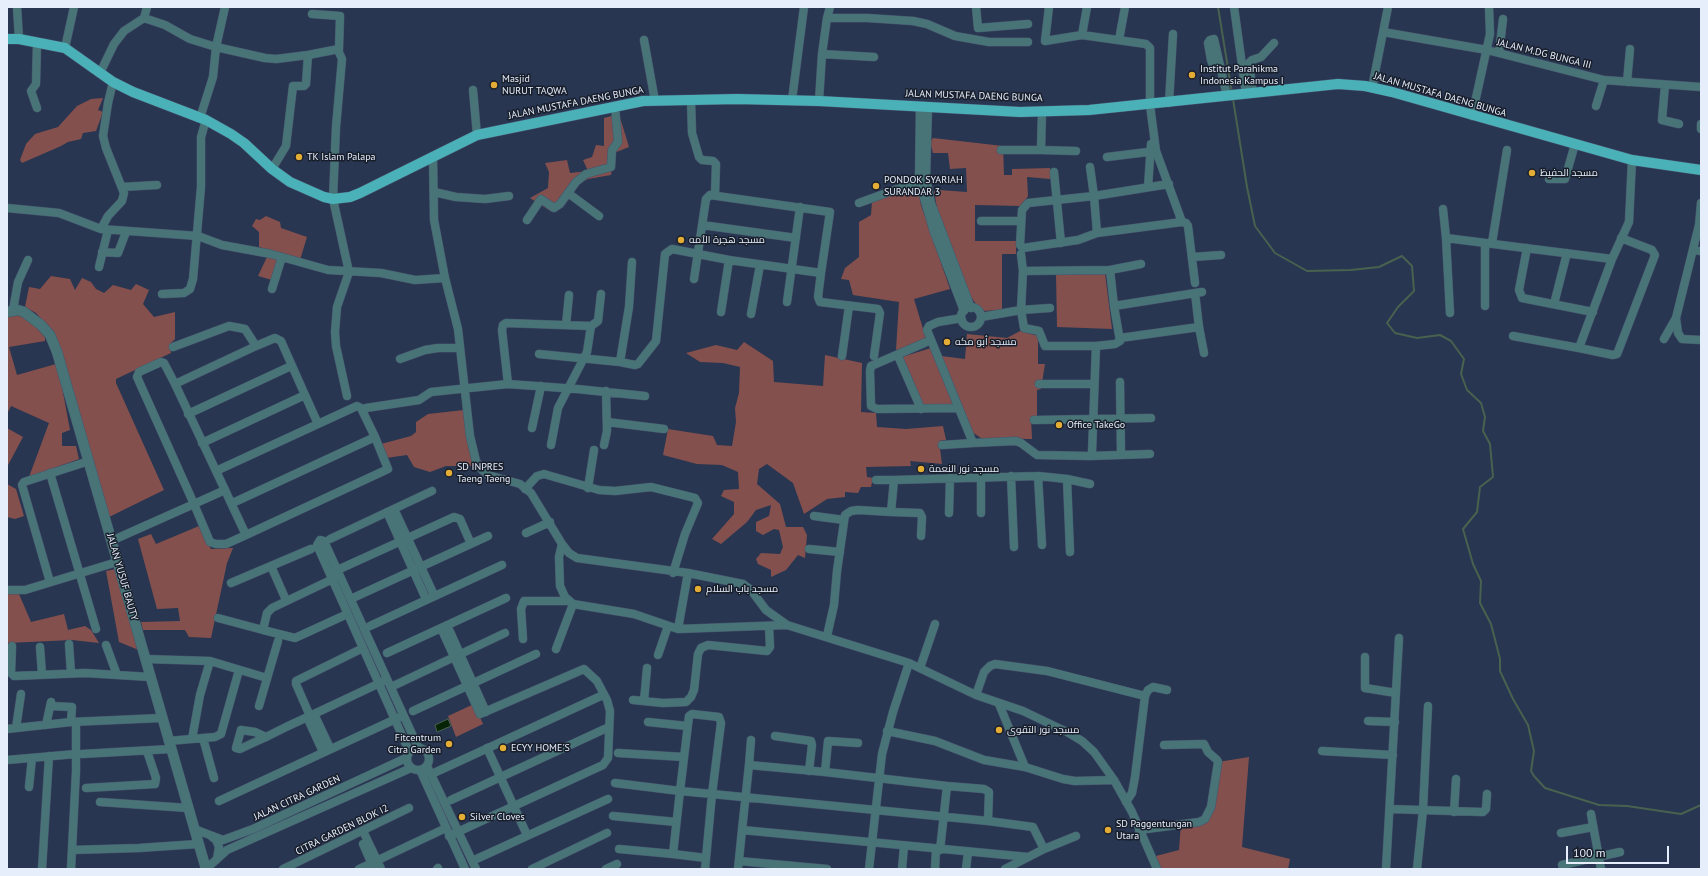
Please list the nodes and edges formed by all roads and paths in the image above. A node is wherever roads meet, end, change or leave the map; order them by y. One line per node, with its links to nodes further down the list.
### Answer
1 (17, 7): 23 (street)
2 (74, 7): 30 (street)
3 (147, 7): 15 (street)
4 (225, 7): 29 (street)
5 (804, 7): 50 (street)
6 (830, 7): 16 (street)
7 (976, 7): 18 (street)
8 (1050, 7): 21 (street)
9 (1087, 7): 21 (street)
10 (1125, 7): 25 (street)
11 (1234, 7): 47 (street)
12 (1388, 7): 19 (street)
13 (1489, 7): 33 (street)
14 (312, 14): 32 (street)
15 (144, 18): 29 (street); 39 (street)
16 (826, 18): 26 (street); 35 (street)
17 (1503, 19): 34 (street)
18 (1028, 24)
19 (1383, 32): 33 (street, JALAN M.DG BUNGA III); 45 (street)
20 (1173, 34): 53 (street)
21 (1082, 35): 25 (street)
22 (7, 39): 23 (main road)
23 (18, 39): 27 (main road)
24 (644, 40): 51 (street)
25 (1119, 40): 54 (street)
26 (1028, 42)
27 (37, 43): 30 (main road); 58 (street)
28 (1274, 43): 47 (street)
29 (216, 47): 36 (street); 61 (street)
30 (65, 48): 39 (main road)
31 (1630, 48): 42 (street)
32 (338, 50): 36 (street); 91 (street)
33 (1487, 50): 34 (street, JALAN M.DG BUNGA III); 60 (street)
34 (1499, 53): 40 (street, JALAN M.DG BUNGA III)
35 (822, 54): 37 (street); 52 (street)
36 (308, 56): 78 (street)
37 (874, 57)
38 (1220, 65): 48 (street)
39 (100, 73): 41 (main road)
40 (1604, 80): 42 (street, JALAN M.DG BUNGA III); 57 (street)
41 (113, 82): 61 (main road); 84 (street)
42 (1627, 82): 43 (street, JALAN M.DG BUNGA III)
43 (1666, 85): 44 (street, JALAN M.DG BUNGA III); 62 (street)
44 (1701, 87)
45 (1372, 88): 47 (main road, JALAN MUSTAFA DAENG BUNGA); 60 (main road, JALAN MUSTAFA DAENG BUNGA)
46 (473, 90): 66 (street)
47 (1248, 94): 48 (main road, JALAN MUSTAFA DAENG BUNGA)
48 (1228, 96): 53 (main road, JALAN MUSTAFA DAENG BUNGA)
49 (690, 100): 50 (main road, JALAN MUSTAFA DAENG BUNGA); 51 (main road, JALAN MUSTAFA DAENG BUNGA); 88 (street)
50 (792, 100): 52 (main road, JALAN MUSTAFA DAENG BUNGA)
51 (655, 101): 55 (main road, JALAN MUSTAFA DAENG BUNGA)
52 (819, 101): 56 (main road, JALAN MUSTAFA DAENG BUNGA)
53 (1169, 103): 54 (main road, JALAN MUSTAFA DAENG BUNGA)
54 (1150, 105): 59 (main road, JALAN MUSTAFA DAENG BUNGA); 72 (street)
55 (615, 106): 66 (main road, JALAN MUSTAFA DAENG BUNGA); 87 (street)
56 (924, 106): 59 (main road, JALAN MUSTAFA DAENG BUNGA); 64 (street)
57 (1596, 106)
58 (37, 108)
59 (1042, 111): 69 (street)
60 (1472, 116): 67 (main road, JALAN MUSTAFA DAENG BUNGA)
61 (203, 119): 78 (main road); 107 (street)
62 (1679, 124)
63 (1701, 124): 65 (street)
64 (923, 125): 81 (street); 147 (street)
65 (1701, 129)
66 (476, 135): 73 (main road, JALAN MUSTAFA DAENG BUNGA)
67 (1575, 144): 75 (main road, JALAN MUSTAFA DAENG BUNGA); 80 (street)
68 (1001, 150): 69 (street)
69 (1041, 150): 71 (street)
70 (1507, 150): 112 (street)
71 (1076, 151)
72 (1154, 152): 74 (street); 82 (street); 85 (street)
73 (433, 156): 86 (street); 91 (main road, JALAN MUSTAFA DAENG BUNGA)
74 (1107, 157)
75 (1632, 160): 77 (main road, JALAN MUSTAFA DAENG BUNGA); 110 (street)
76 (1090, 167): 90 (street)
77 (1701, 168)
78 (272, 169): 91 (main road)
79 (1054, 172): 92 (street)
80 (1549, 179)
81 (919, 181): 93 (street); 147 (street)
82 (1170, 184): 85 (street); 102 (street)
83 (157, 185): 84 (street)
84 (122, 187): 104 (street)
85 (1148, 187): 90 (street)
86 (434, 192): 89 (street); 134 (street)
87 (568, 193): 98 (street); 99 (street)
88 (715, 195): 95 (street); 103 (street)
89 (509, 196)
90 (1094, 196): 92 (street); 106 (street)
91 (333, 199): 132 (street)
92 (1057, 199): 100 (street); 111 (street)
93 (859, 203)
94 (1701, 203): 114 (street)
95 (800, 207): 108 (street); 133 (street)
96 (7, 208): 104 (street)
97 (1443, 209): 109 (street)
98 (599, 216)
99 (527, 220)
100 (1020, 221): 101 (street); 111 (street)
101 (981, 222)
102 (1182, 222): 106 (street); 121 (street)
103 (702, 225): 108 (street); 118 (street)
104 (104, 229): 105 (street); 115 (street)
105 (126, 232): 107 (street); 115 (street)
106 (1097, 233): 111 (street)
107 (196, 236): 120 (street); 138 (street)
108 (796, 238): 129 (street)
109 (1446, 238): 112 (street); 152 (street)
110 (1621, 238): 122 (street); 169 (street)
111 (1061, 243)
112 (1489, 243): 113 (street); 145 (street)
113 (1527, 248): 116 (street); 142 (street)
114 (1697, 251): 155 (street)
115 (102, 252): 128 (street)
116 (1567, 253): 122 (street); 142 (street)
117 (1021, 254): 131 (street)
118 (697, 255): 124 (street); 135 (street); 177 (street)
119 (1221, 255): 121 (street)
120 (282, 257): 132 (street); 137 (street)
121 (1192, 257): 136 (street)
122 (1612, 259): 151 (street)
123 (28, 260): 149 (street)
124 (729, 260): 127 (street); 150 (street)
125 (632, 262): 177 (street)
126 (1141, 264): 130 (street)
127 (760, 265): 129 (street); 153 (street)
128 (99, 266)
129 (791, 269): 133 (street); 141 (street)
130 (1110, 270): 131 (street); 144 (street)
131 (1023, 271): 148 (street)
132 (349, 272): 134 (street); 189 (street)
133 (821, 273): 143 (street)
134 (445, 278): 168 (street)
135 (694, 279)
136 (1195, 283)
137 (272, 289)
138 (162, 294)
139 (601, 294): 158 (street)
140 (569, 295): 157 (street)
141 (787, 302)
142 (1554, 304): 151 (street)
143 (850, 306): 172 (street); 173 (street)
144 (1114, 306): 159 (street); 161 (street)
145 (1485, 306)
146 (1050, 308): 148 (street)
147 (967, 309): 154 (street); 156 (street)
148 (1020, 310): 154 (street); 166 (street)
149 (10, 311): 213 (street, JALAN YUSUF BAUTY)
150 (720, 312)
151 (1593, 312): 169 (street)
152 (1450, 313)
153 (751, 314)
154 (981, 317): 156 (street)
155 (1676, 318): 162 (street); 164 (street)
156 (962, 320): 163 (street)
157 (566, 325): 158 (street); 181 (street)
158 (592, 326): 175 (street)
159 (1199, 327): 161 (street); 170 (street)
160 (1513, 336): 169 (street)
161 (1120, 338): 166 (street)
162 (1664, 339)
163 (931, 340): 174 (street); 192 (street)
164 (1701, 340)
165 (256, 346): 167 (street); 178 (street); 180 (street)
166 (1096, 346): 183 (street)
167 (173, 347)
168 (460, 348): 176 (street); 186 (street)
169 (1579, 348)
170 (1204, 353)
171 (539, 354): 175 (street)
172 (842, 356)
173 (874, 356)
174 (898, 356): 193 (street); 193 (street)
175 (583, 357): 177 (street); 185 (street)
176 (400, 359)
177 (620, 362)
178 (291, 366): 188 (street); 194 (street)
179 (1120, 382): 196 (street)
180 (175, 384): 194 (street); 229 (street)
181 (508, 384): 184 (street); 186 (street)
182 (1039, 384): 183 (street)
183 (1094, 384): 198 (street)
184 (540, 386): 185 (street); 201 (street)
185 (568, 388): 187 (street); 206 (street)
186 (465, 389): 191 (street); 226 (street)
187 (606, 391): 190 (street); 199 (street)
188 (305, 395): 200 (street); 205 (street)
189 (347, 396)
190 (645, 396)
191 (366, 408)
192 (958, 408): 193 (street); 204 (street)
193 (921, 409)
194 (188, 414): 205 (street)
195 (1151, 418): 196 (street)
196 (1120, 419): 198 (street); 211 (street)
197 (1034, 420): 198 (street)
198 (1092, 420): 212 (street)
199 (607, 422): 202 (street); 207 (street)
200 (318, 424): 203 (street); 214 (street)
201 (532, 428)
202 (664, 429)
203 (375, 437): 228 (street); 238 (street)
204 (973, 442): 208 (street); 212 (street)
205 (202, 443): 214 (street)
206 (551, 445)
207 (604, 445)
208 (942, 445)
209 (594, 450): 224 (street)
210 (1150, 454): 211 (street)
211 (1121, 455): 212 (street)
212 (1090, 456)
213 (89, 461): 215 (street); 243 (street, JALAN YUSUF BAUTY)
214 (216, 471): 225 (street)
215 (50, 473): 258 (street); 260 (street)
216 (1012, 476): 217 (street); 218 (street); 247 (street)
217 (1038, 476): 220 (street); 246 (street)
218 (981, 477): 219 (street); 233 (street)
219 (950, 478): 222 (street); 232 (street)
220 (1067, 479): 223 (street); 251 (street)
221 (876, 480): 222 (street)
222 (894, 480): 231 (street)
223 (1090, 484)
224 (588, 488): 226 (street); 256 (street)
225 (225, 490): 228 (street); 229 (street)
226 (525, 490): 236 (street)
227 (432, 491): 230 (street)
228 (231, 503): 238 (street)
229 (194, 504): 238 (street); 243 (street)
230 (390, 510): 241 (street); 242 (street)
231 (891, 512): 235 (street); 240 (street)
232 (949, 513)
233 (981, 513)
234 (814, 516): 235 (street)
235 (844, 520): 250 (street)
236 (550, 522): 237 (street); 245 (street)
237 (526, 533)
238 (246, 535)
239 (488, 536): 244 (street)
240 (921, 536)
241 (330, 539)
242 (404, 539): 244 (street); 255 (street); 259 (street)
243 (111, 541): 252 (street, JALAN YUSUF BAUTY)
244 (471, 544): 255 (street)
245 (562, 544): 256 (street); 268 (street)
246 (1042, 545)
247 (1014, 547)
248 (311, 549): 254 (street)
249 (809, 549): 250 (street)
250 (840, 552): 281 (street)
251 (1070, 552)
252 (117, 562): 258 (street); 296 (street, JALAN YUSUF BAUTY)
253 (502, 565): 263 (street)
254 (271, 566): 261 (street); 267 (street)
255 (417, 569): 263 (street); 264 (street); 266 (street)
256 (673, 573): 257 (street)
257 (688, 573): 272 (street); 278 (street)
258 (80, 574): 260 (street); 277 (street)
259 (335, 574): 267 (street); 307 (street); 308 (street)
260 (50, 582): 262 (street)
261 (231, 583)
262 (8, 590)
263 (434, 595): 266 (street)
264 (355, 597)
265 (506, 598): 276 (street)
266 (426, 599): 273 (street)
267 (286, 600): 279 (street)
268 (571, 602): 274 (street); 283 (street); 289 (street)
269 (343, 616): 279 (street)
270 (218, 618): 279 (street)
271 (935, 624): 300 (street)
272 (787, 625): 275 (street); 281 (street)
273 (370, 626)
274 (668, 626): 278 (street); 294 (street)
275 (769, 626): 278 (street); 317 (street)
276 (444, 627): 291 (street); 293 (street)
277 (96, 629)
278 (678, 629)
279 (263, 630)
280 (505, 633): 293 (street)
281 (827, 636): 298 (street)
282 (1400, 638): 311 (street)
283 (523, 639)
284 (278, 641): 306 (street)
285 (69, 644): 302 (street)
286 (106, 645): 304 (street)
287 (12, 646): 303 (street)
288 (40, 648): 303 (street)
289 (556, 649)
290 (359, 650): 323 (street)
291 (387, 653)
292 (536, 654): 309 (street)
293 (457, 655): 307 (street); 309 (street)
294 (658, 655)
295 (1365, 657): 311 (street)
296 (145, 658): 297 (street); 305 (street, JALAN YUSUF BAUTY)
297 (210, 661): 301 (street); 338 (street)
298 (909, 663): 300 (street); 334 (street)
299 (647, 668): 317 (street)
300 (920, 668): 314 (street)
301 (239, 670): 306 (street); 337 (street)
302 (72, 673): 303 (street); 304 (street)
303 (42, 674)
304 (117, 675): 305 (street)
305 (150, 677): 324 (street, JALAN YUSUF BAUTY)
306 (267, 678): 319 (street)
307 (389, 683): 308 (street); 322 (street)
308 (380, 684): 323 (street); 325 (street)
309 (471, 685): 313 (street); 321 (street)
310 (1167, 690): 315 (street)
311 (1396, 693): 329 (street)
312 (21, 694): 333 (street)
313 (603, 695): 332 (street); 345 (street)
314 (976, 695): 315 (street); 318 (street)
315 (1146, 696): 379 (street)
316 (633, 700): 317 (street)
317 (644, 701)
318 (999, 704): 358 (street); 366 (street)
319 (260, 706)
320 (1428, 706): 384 (street)
321 (413, 711)
322 (404, 715): 325 (street); 343 (street)
323 (310, 716): 336 (street); 344 (street)
324 (161, 718): 327 (street); 341 (street, JALAN YUSUF BAUTY)
325 (395, 718): 344 (street); 350 (street)
326 (1368, 721): 329 (street)
327 (74, 722): 330 (street); 330 (street); 349 (street)
328 (648, 722): 331 (street)
329 (1395, 722): 351 (street)
330 (46, 725): 333 (street)
331 (687, 726): 353 (street); 372 (street)
332 (609, 727): 364 (street); 380 (street)
333 (11, 728)
334 (887, 732): 358 (street); 363 (street)
335 (775, 736): 359 (street)
336 (266, 737)
337 (203, 738): 338 (street); 362 (street)
338 (192, 739): 341 (street)
339 (751, 740): 356 (street)
340 (858, 743): 361 (street)
341 (170, 745): 346 (street); 381 (street, JALAN YUSUF BAUTY)
342 (1164, 745): 395 (street)
343 (418, 747): 350 (street, JALAN CITRA GARDEN); 357 (street)
344 (326, 750): 377 (street)
345 (484, 750): 360 (street); 364 (street)
346 (147, 751): 349 (street); 370 (street)
347 (1322, 751): 351 (street)
348 (618, 753): 353 (street)
349 (79, 754): 352 (street); 411 (street)
350 (408, 755): 357 (street); 404 (street, JALAN CITRA GARDEN)
351 (1393, 755): 383 (street)
352 (49, 756): 354 (street); 426 (street)
353 (684, 757): 371 (street)
354 (32, 758): 355 (street); 369 (street)
355 (7, 760)
356 (748, 765): 359 (street); 374 (street)
357 (419, 768): 396 (street); 398 (street); 412 (street, JALAN CITRA GARDEN)
358 (1025, 768): 366 (street)
359 (809, 771): 361 (street)
360 (436, 772)
361 (825, 772): 363 (street)
362 (214, 778)
363 (879, 778): 368 (street); 385 (street)
364 (498, 779): 376 (street); 380 (street)
365 (1456, 779): 386 (street)
366 (1114, 780): 379 (street)
367 (615, 783): 371 (street)
368 (947, 786): 389 (street); 390 (street)
369 (29, 787)
370 (86, 788)
371 (680, 791): 372 (street); 391 (street)
372 (712, 794): 374 (street); 418 (street)
373 (1487, 794): 386 (street)
374 (745, 797): 385 (street); 394 (street)
375 (608, 799): 402 (street)
376 (451, 800)
377 (219, 801)
378 (100, 802): 381 (street)
379 (1126, 802): 395 (street)
380 (511, 806): 396 (street); 402 (street)
381 (188, 808): 393 (street, JALAN YUSUF BAUTY)
382 (409, 808): 397 (street, CITRA GARDEN BLOK I2)
383 (1390, 809): 384 (street); 443 (street)
384 (1423, 810): 386 (street); 444 (street)
385 (876, 811): 389 (street); 405 (street)
386 (1454, 812)
387 (1591, 814): 392 (street)
388 (613, 816): 391 (street)
389 (944, 817): 390 (street); 409 (street)
390 (988, 821): 410 (street)
391 (676, 822): 415 (street)
392 (1593, 827): 401 (street); 417 (street)
393 (194, 828): 399 (street); 406 (street, JALAN YUSUF BAUTY)
394 (742, 830): 405 (street); 423 (street)
395 (1140, 830): 442 (street)
396 (458, 831): 398 (street); 420 (street)
397 (360, 832): 421 (street); 429 (street, CITRA GARDEN BLOK I2)
398 (447, 832): 421 (street); 432 (street)
399 (207, 833): 404 (street); 419 (street)
400 (607, 833): 425 (street)
401 (1561, 833)
402 (525, 836): 420 (street)
403 (1076, 836): 410 (street)
404 (223, 840): 412 (street)
405 (872, 842): 407 (street); 437 (street)
406 (198, 844): 411 (street); 428 (street, JALAN YUSUF BAUTY)
407 (904, 846): 409 (street); 438 (street)
408 (619, 849): 415 (street)
409 (938, 849): 413 (street); 439 (street)
410 (1044, 849): 416 (street)
411 (72, 850): 427 (street)
412 (227, 850): 419 (street, JALAN CITRA GARDEN)
413 (968, 852): 416 (street); 440 (street)
414 (1620, 852): 417 (street)
415 (673, 854): 418 (street)
416 (1028, 857): 441 (street)
417 (1598, 857): 424 (street); 445 (street)
418 (706, 858): 435 (street)
419 (216, 859): 428 (street, JALAN CITRA GARDEN)
420 (472, 861): 433 (street)
421 (374, 864): 430 (street); 431 (street)
422 (617, 864): 434 (street)
423 (738, 865): 436 (street)
424 (1562, 865)
425 (539, 868)
426 (42, 869)
427 (71, 869)
428 (206, 869)
429 (283, 869)
430 (359, 869)
431 (381, 869)
432 (465, 869)
433 (476, 869)
434 (606, 869)
435 (705, 869)
436 (827, 869)
437 (869, 869)
438 (902, 869)
439 (934, 869)
440 (966, 869)
441 (1005, 869)
442 (1157, 869)
443 (1386, 869)
444 (1417, 869)
445 (1601, 869)

